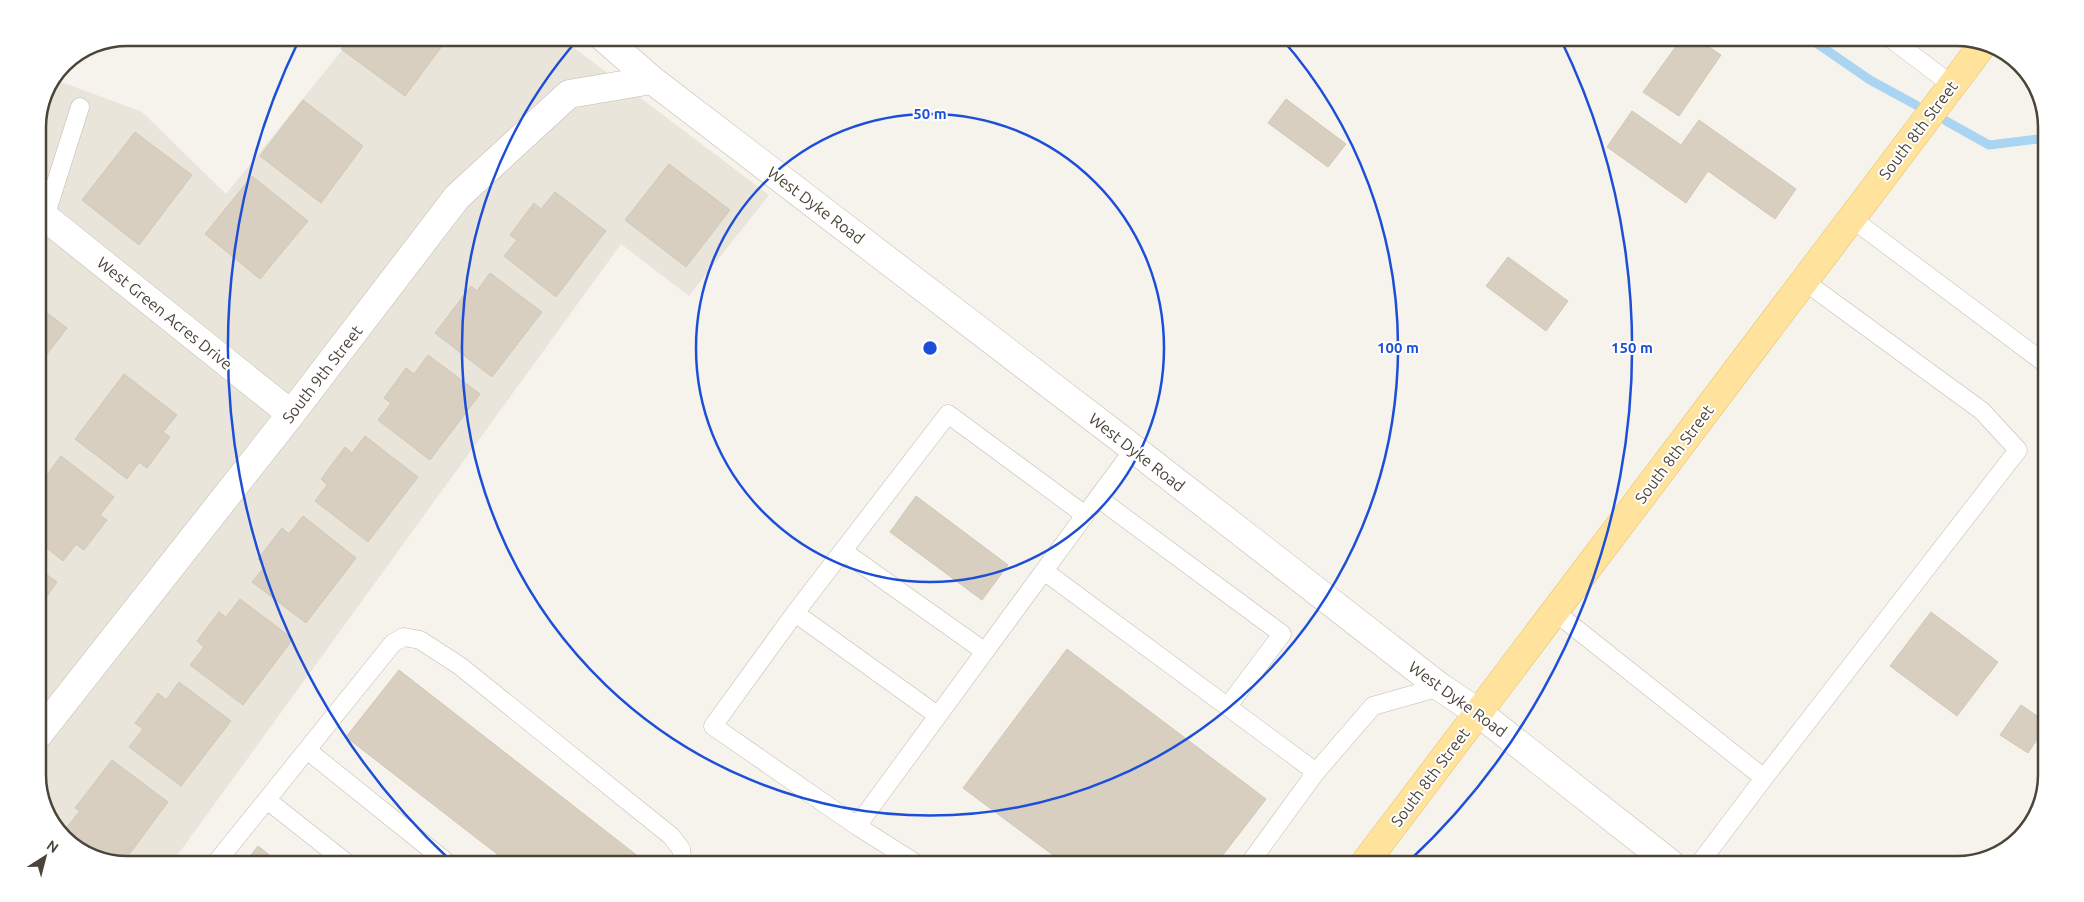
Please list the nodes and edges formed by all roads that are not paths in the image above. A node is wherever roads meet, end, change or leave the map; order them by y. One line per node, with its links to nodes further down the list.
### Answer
1 (613, 46): 4 (street, West Dyke Road)
2 (1901, 46): 5 (lane)
3 (1979, 50): 5 (main road, South 8th Street)
4 (652, 80): 12 (street, South 9th Street); 13 (street, West Dyke Road)
5 (1952, 85): 8 (main road, South 8th Street)
6 (80, 107): 7 (lane)
7 (46, 205)
8 (1851, 218): 10 (main road, South 8th Street); 11 (lane)
9 (46, 223): 12 (street, West Green Acres Drive)
10 (1804, 281): 18 (main road, South 8th Street); 28 (lane)
11 (2038, 358)
12 (291, 414): 25 (street, South 9th Street)
13 (1134, 449): 14 (lane); 21 (street, West Dyke Road)
14 (1098, 498): 15 (lane); 22 (lane)
15 (1085, 515): 16 (lane); 17 (lane)
16 (843, 551): 19 (lane); 20 (lane)
17 (1044, 571): 20 (lane); 22 (lane)
18 (1555, 612): 23 (main road, South 8th Street); 28 (lane)
19 (795, 614): 24 (lane); 30 (lane)
20 (984, 651): 24 (lane)
21 (1440, 687): 23 (street, West Dyke Road); 27 (lane)
22 (1228, 706): 27 (lane)
23 (1479, 713): 37 (main road, South 8th Street); 38 (street, West Dyke Road)
24 (937, 715): 30 (lane)
25 (46, 725)
26 (307, 750): 29 (lane); 33 (lane); 34 (lane)
27 (1316, 772): 36 (lane)
28 (1764, 778): 39 (lane)
29 (267, 800): 31 (lane); 32 (lane)
30 (856, 826): 35 (lane)
31 (222, 856)
32 (338, 856)
33 (439, 856)
34 (682, 856)
35 (904, 856)
36 (1255, 856)
37 (1370, 856)
38 (1661, 856)
39 (1704, 856)

